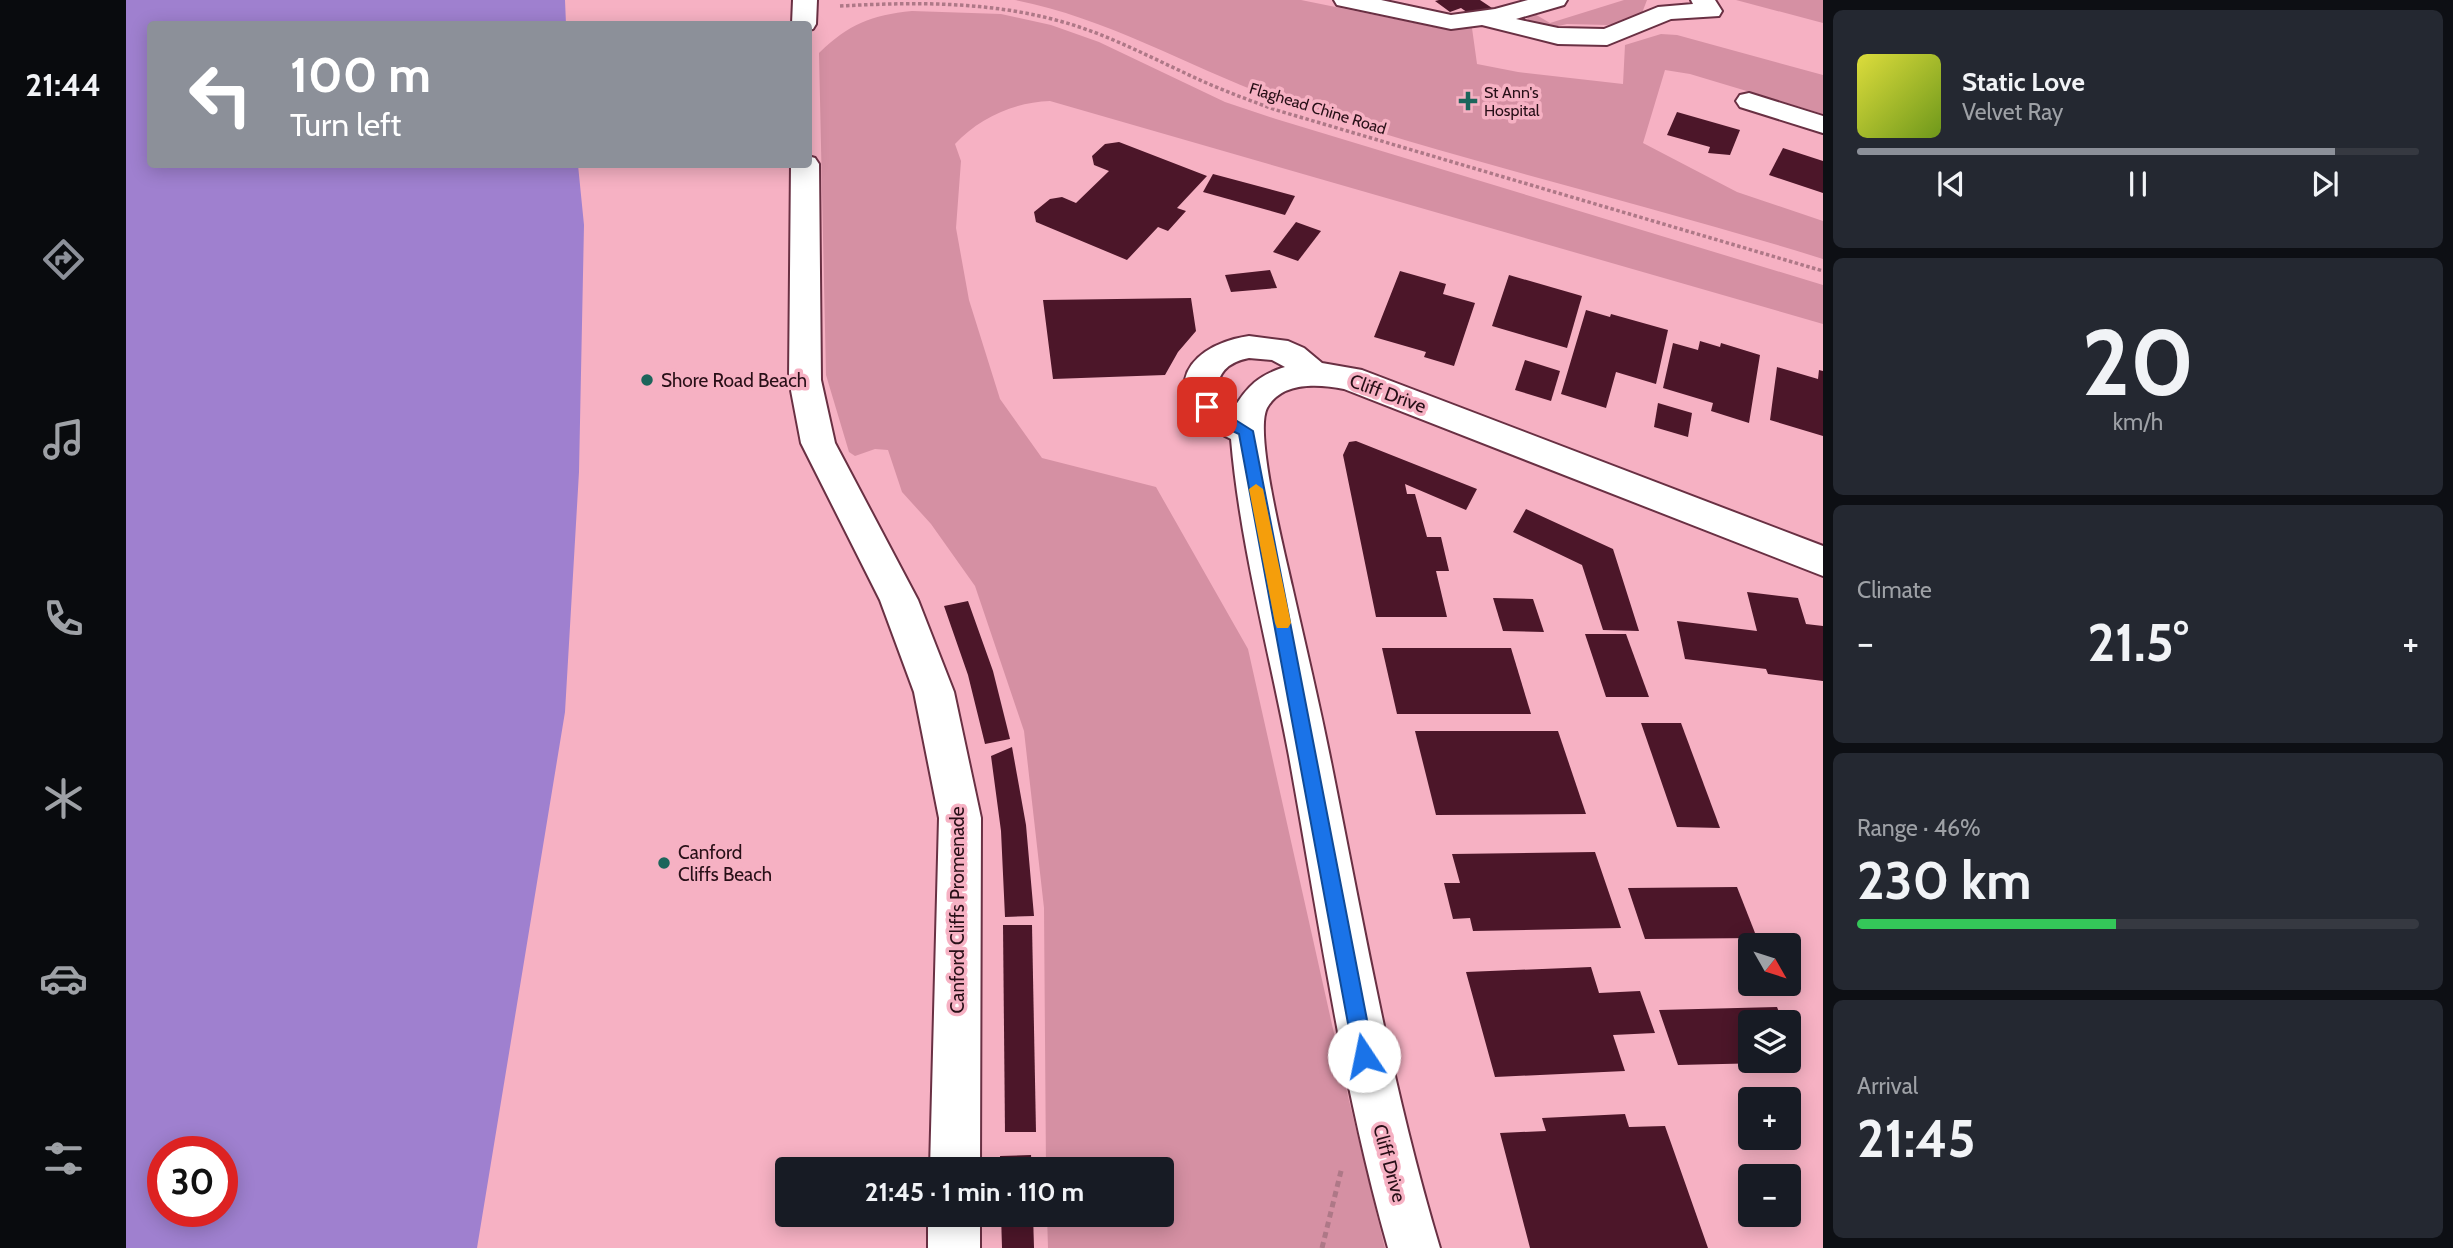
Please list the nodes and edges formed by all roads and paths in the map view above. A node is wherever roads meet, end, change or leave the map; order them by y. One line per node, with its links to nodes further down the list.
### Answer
1 (1346, 0): 5 (street)
2 (1555, 0): 5 (street)
3 (1703, 0): 5 (street)
4 (804, 11): 9 (path, Flaghead Chine Road)
5 (1486, 19)
6 (1749, 102): 7 (street)
7 (1823, 125)
8 (804, 168): 13 (street, Canford Cliffs Promenade)
9 (1823, 271)
10 (1314, 374): 11 (street, Cliff Drive); 11 (street); 12 (street, Cliff Drive)
11 (1246, 431): 16 (street, Cliff Drive)
12 (1823, 561)
13 (955, 1157)
14 (954, 1227): 15 (street)
15 (954, 1248)
16 (1414, 1248)

